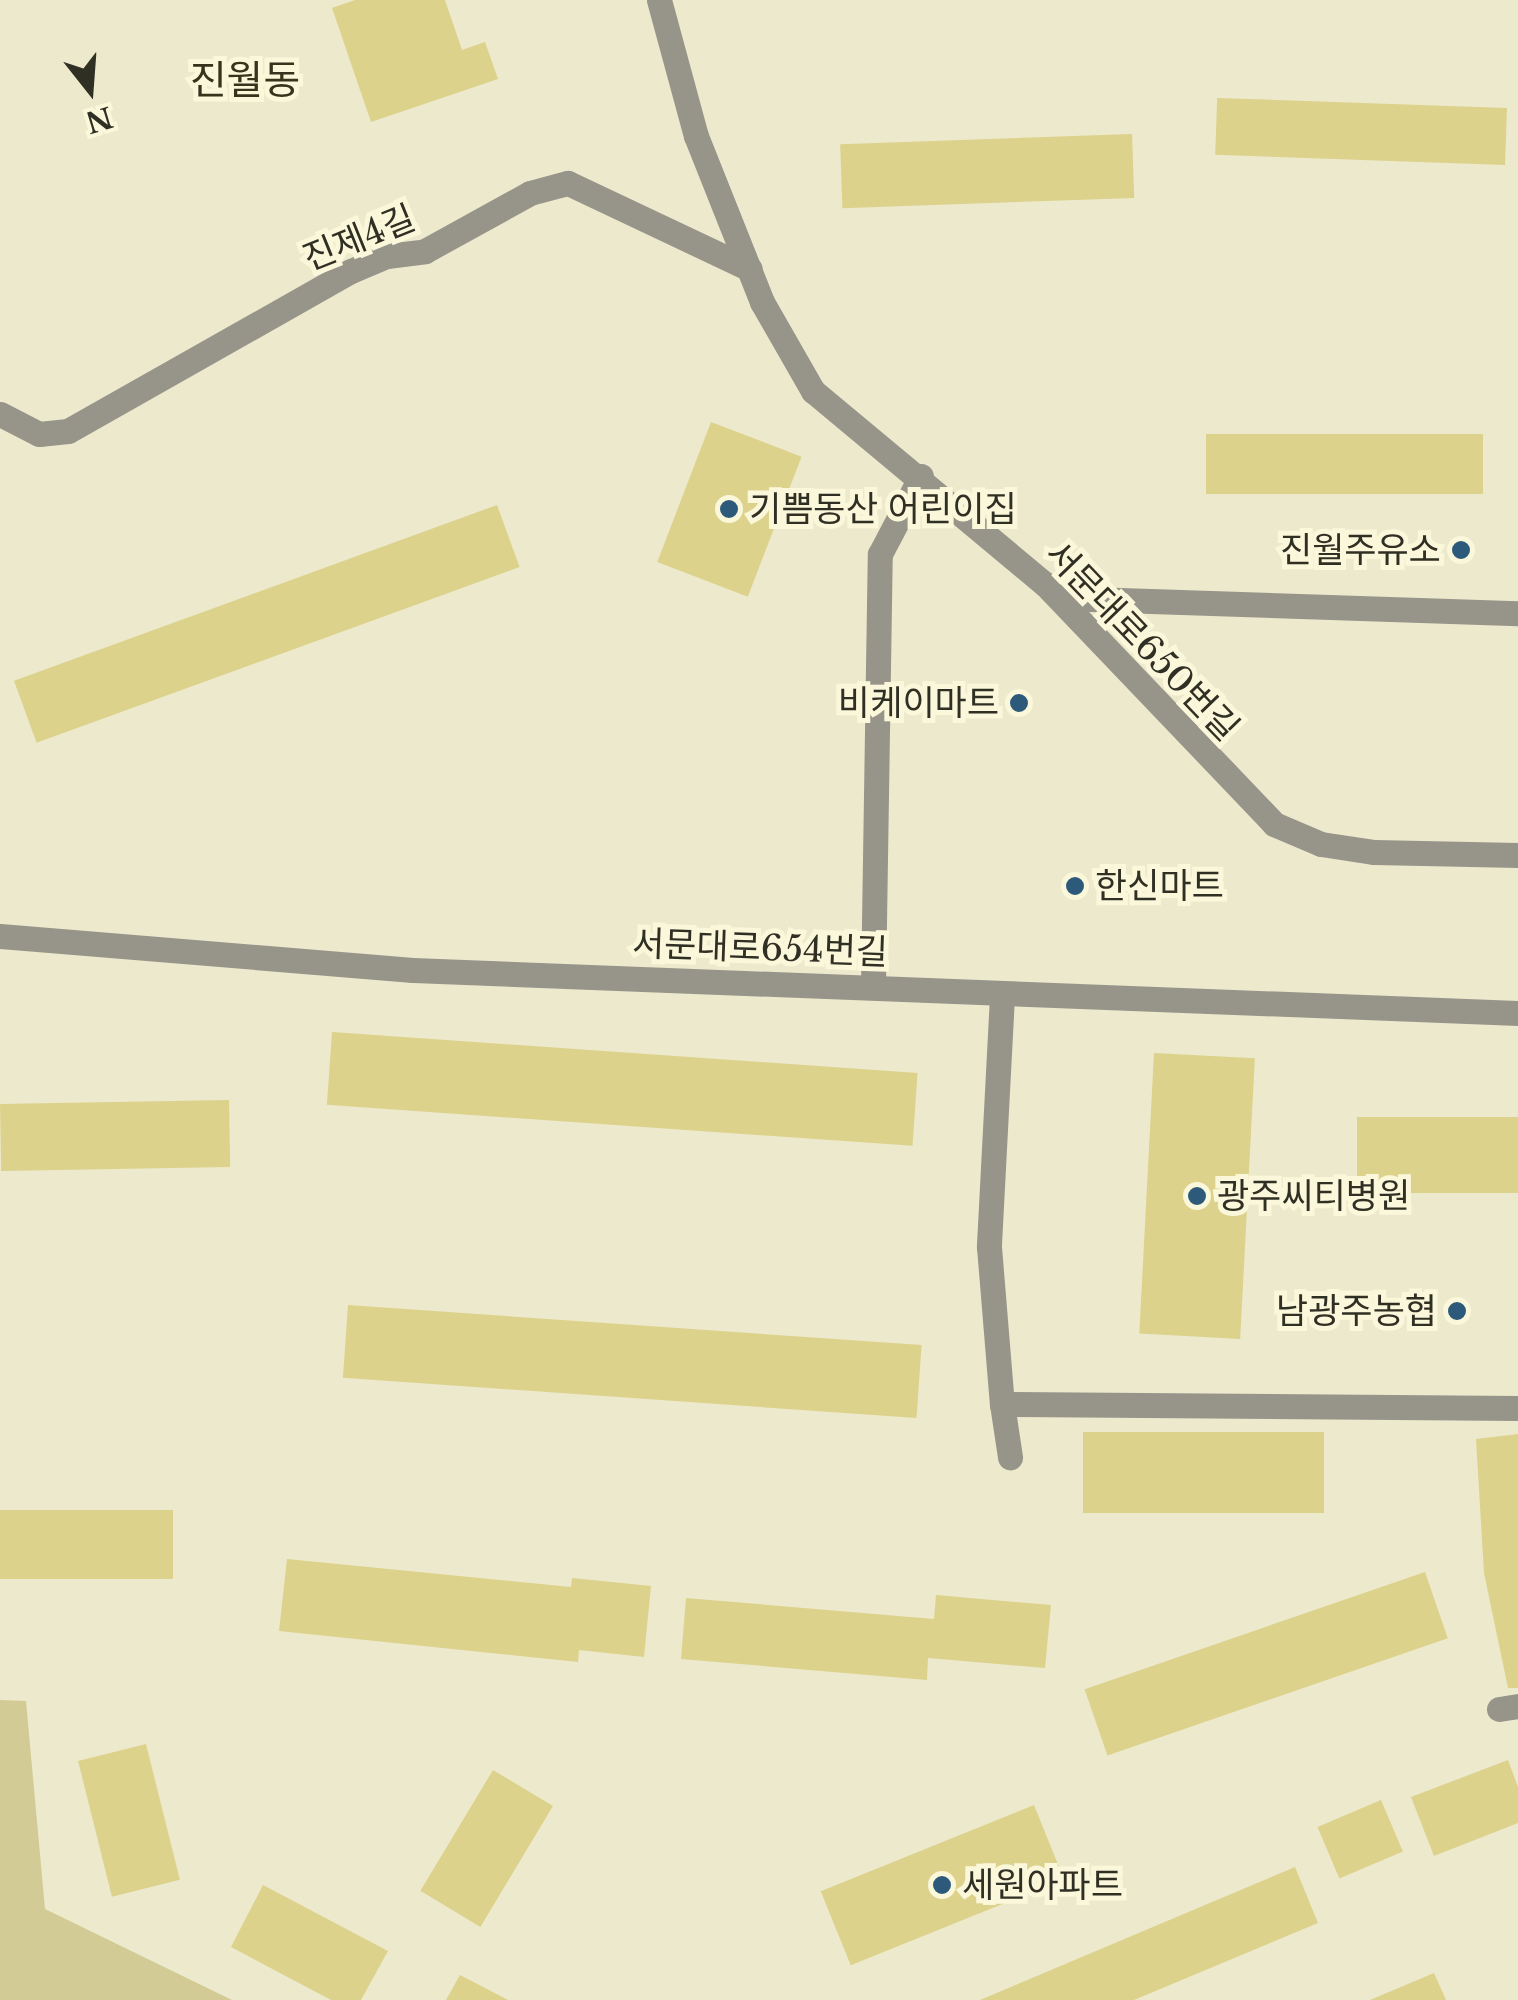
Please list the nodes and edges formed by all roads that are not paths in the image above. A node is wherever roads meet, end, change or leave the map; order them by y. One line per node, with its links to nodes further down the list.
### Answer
1 (660, 0): 2 (street, 서문대로650번길)
2 (750, 270): 3 (street, 진제4길); 4 (street, 서문대로650번길)
3 (0, 414)
4 (921, 476): 5 (street, 서문대로650번길); 9 (street)
5 (1045, 584): 6 (street); 7 (street, 서문대로650번길)
6 (1518, 613)
7 (1518, 855)
8 (0, 936): 9 (street, 서문대로654번길)
9 (873, 986): 10 (street, 서문대로654번길)
10 (1002, 996): 11 (street, 서문대로654번길); 12 (street)
11 (1518, 1012)
12 (1002, 1404): 13 (street); 14 (street)
13 (1518, 1408)
14 (1010, 1457)

